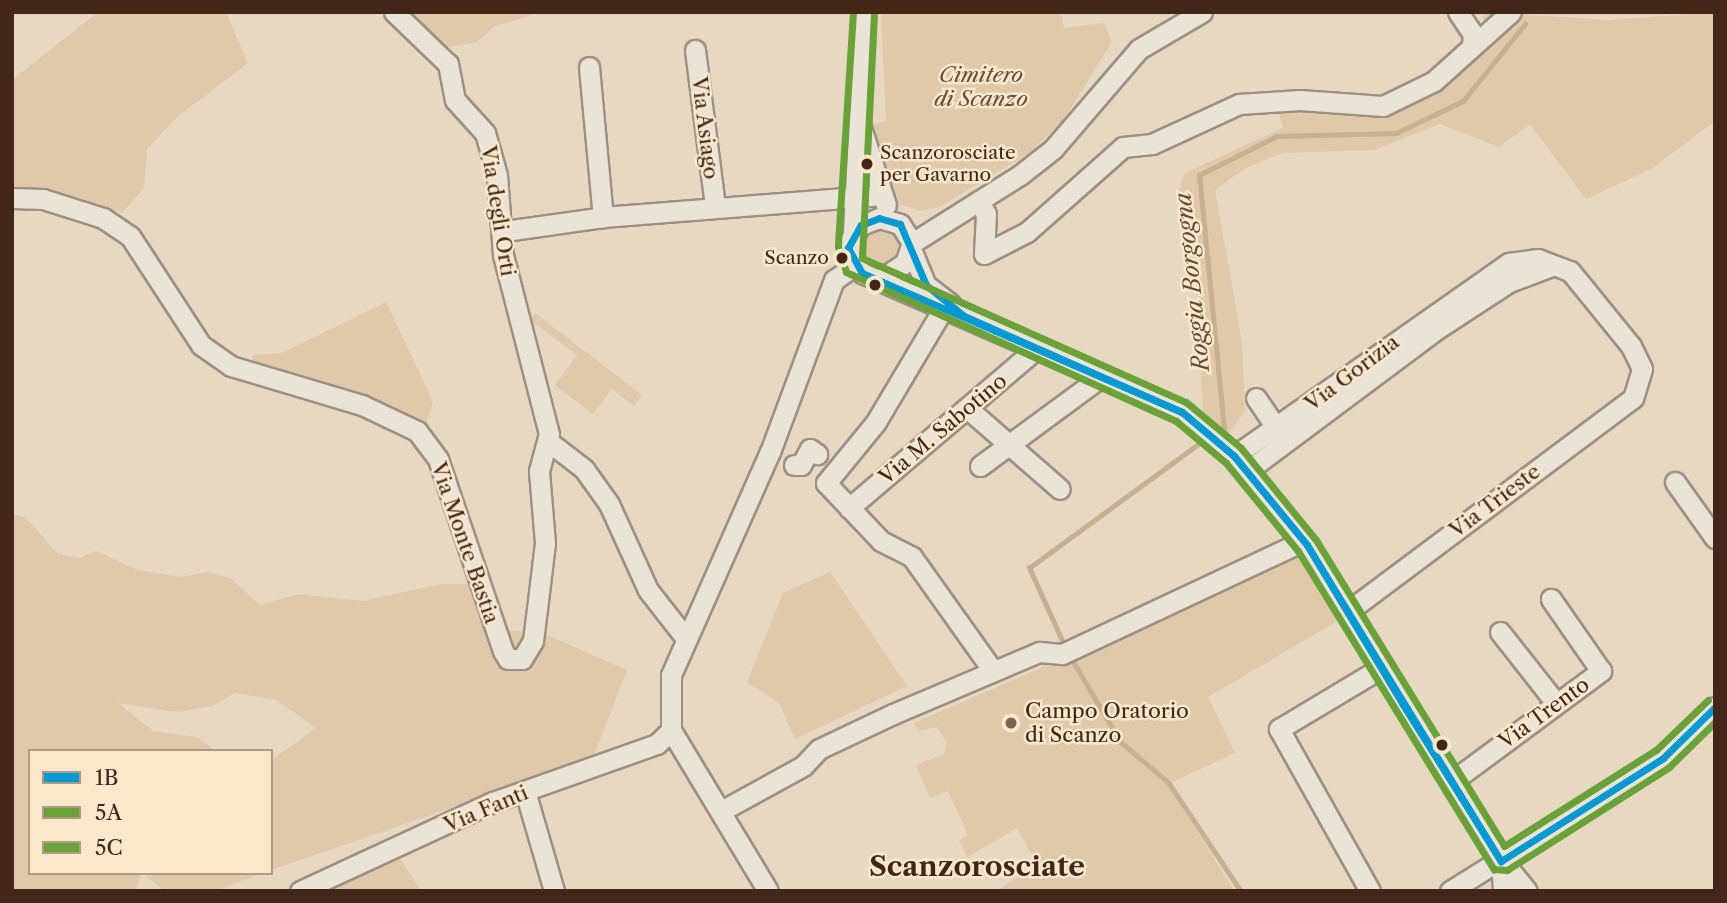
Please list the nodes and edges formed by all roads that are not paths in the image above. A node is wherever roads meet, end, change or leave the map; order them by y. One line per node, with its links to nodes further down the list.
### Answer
1 (394, 12): 18 (street, Via degli Orti)
2 (864, 12): 9 (street)
3 (1202, 12): 13 (street)
4 (1458, 12): 6 (street)
5 (1511, 12): 6 (street)
6 (1472, 46): 13 (street)
7 (695, 50): 14 (street, Via Asiago)
8 (589, 67): 15 (street)
9 (858, 115): 10 (street); 11 (street)
10 (852, 194): 11 (street); 14 (street); 19 (street)
11 (882, 195): 17 (street)
12 (12, 198): 31 (street, Via Monte Bastia)
13 (979, 201): 16 (street)
14 (715, 208): 15 (street)
15 (603, 217): 18 (street)
16 (950, 217): 17 (street); 20 (street)
17 (896, 222): 19 (street); 20 (street)
18 (505, 231): 31 (street, Via degli Orti)
19 (853, 233): 21 (street)
20 (912, 247): 22 (street); 24 (street)
21 (853, 266): 22 (street); 45 (street)
22 (881, 279): 23 (street)
23 (943, 309): 24 (street); 39 (street)
24 (964, 316): 25 (street)
25 (1036, 349): 26 (street); 29 (street, Via M. Sabotino)
26 (1102, 376): 32 (street); 34 (street)
27 (1640, 388): 30 (street, Via Gorizia); 43 (street, Via Trieste)
28 (1256, 398): 30 (street)
29 (967, 408): 32 (street); 39 (street, Via M. Sabotino)
30 (1281, 435): 34 (street, Via Gorizia)
31 (549, 442): 45 (street)
32 (1008, 443): 36 (street); 38 (street)
33 (817, 454): 35 (street)
34 (1241, 464): 41 (street)
35 (794, 465)
36 (980, 466)
37 (1675, 482): 40 (street)
38 (1060, 489)
39 (849, 508): 47 (street)
40 (1715, 538)
41 (1303, 541): 43 (street); 47 (street)
42 (1551, 599): 48 (street, Via Trento)
43 (1347, 612): 46 (street)
44 (1500, 632): 48 (street)
45 (684, 636): 50 (street)
46 (1381, 668): 51 (street); 59 (street)
47 (993, 671): 53 (street)
48 (1555, 702): 51 (street, Via Trento)
49 (1715, 708): 54 (street)
50 (670, 730): 52 (street, Via Fanti); 53 (street)
51 (1451, 782): 54 (street)
52 (526, 791): 56 (street, Via Fanti); 57 (street)
53 (723, 810): 58 (street)
54 (1500, 862): 55 (street); 60 (street); 61 (street)
55 (1525, 889)
56 (300, 891)
57 (554, 891)
58 (768, 891)
59 (1370, 891)
60 (1450, 891)
61 (1503, 891)

